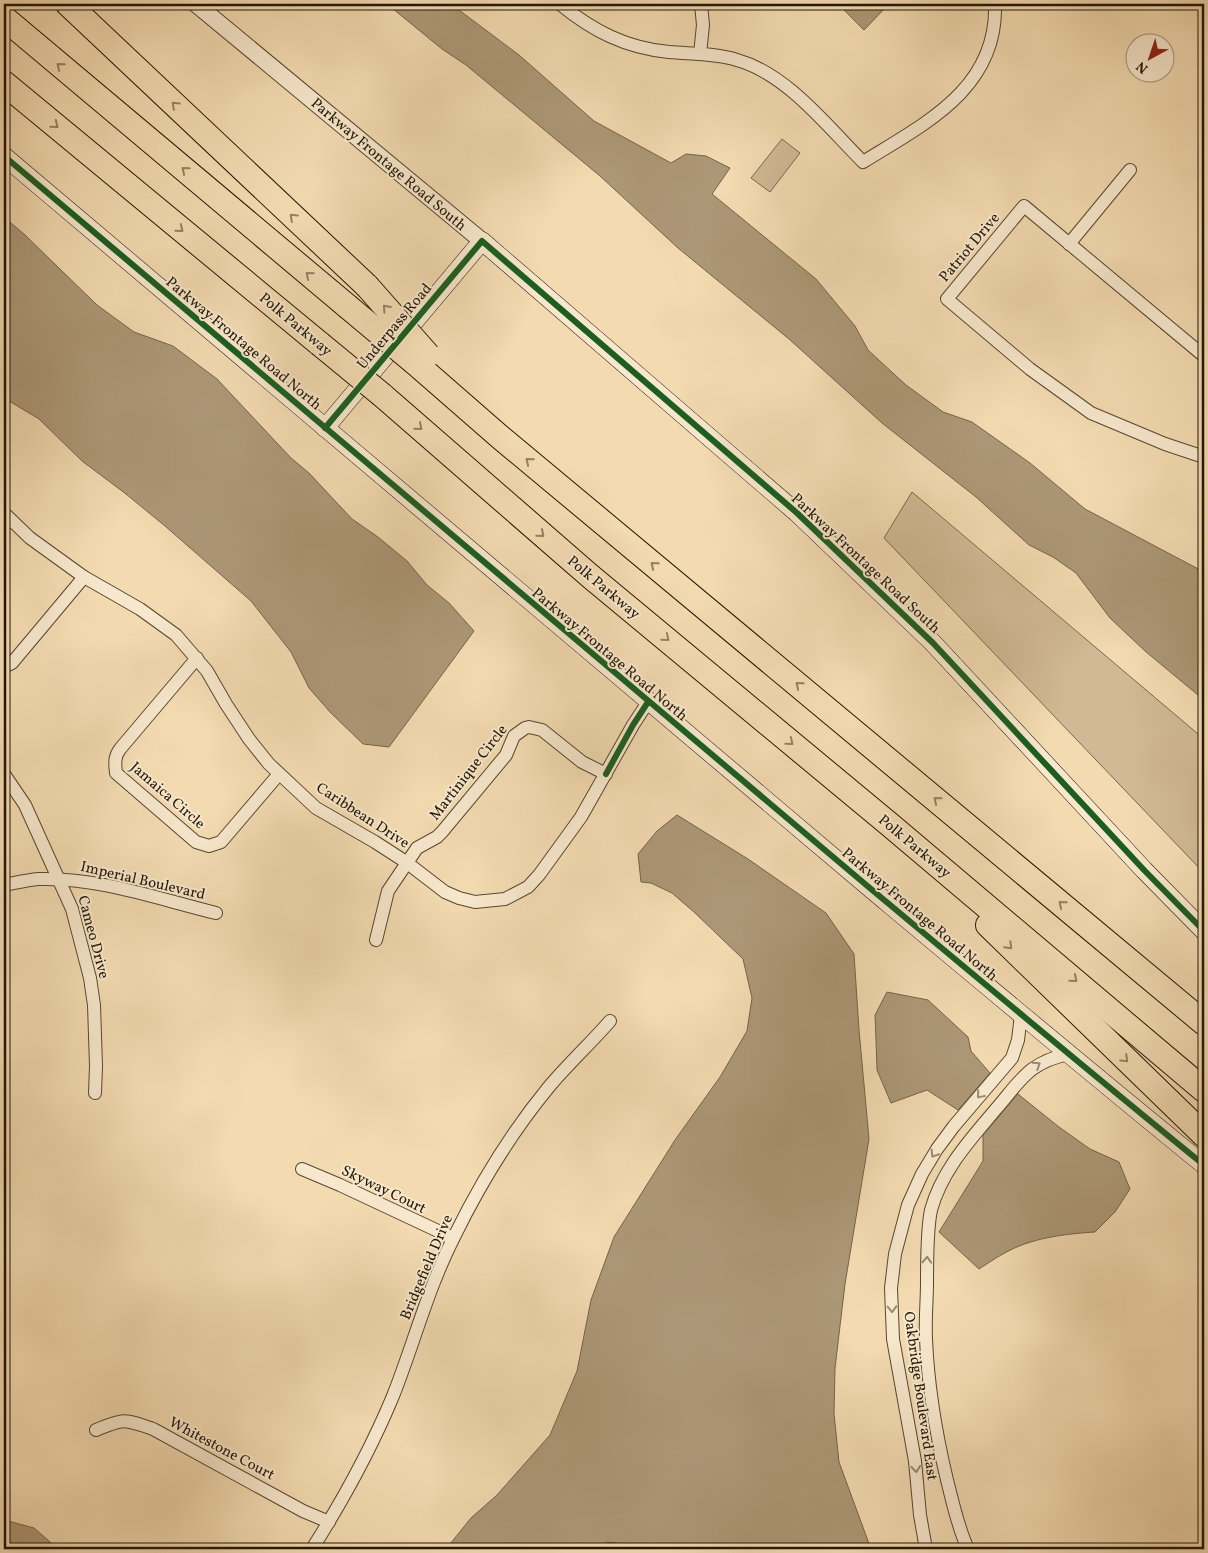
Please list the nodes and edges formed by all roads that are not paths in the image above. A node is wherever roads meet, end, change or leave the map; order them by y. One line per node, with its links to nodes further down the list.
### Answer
1 (68, 4): 14 (highway, one-way to 1, bridge)
2 (196, 4): 11 (street, Parkway Frontage Road South)
3 (560, 4): 7 (street)
4 (701, 4): 7 (street)
5 (995, 4): 7 (street)
6 (4, 18): 14 (highway, one-way to 6, bridge)
7 (700, 54)
8 (4, 83): 25 (highway, Polk Parkway, one-way to 25, bridge)
9 (4, 156): 15 (main road, Parkway Frontage Road North)
10 (1130, 170): 12 (street)
11 (482, 241): 15 (main road, Underpass Road); 30 (main road, Parkway Frontage Road South)
12 (1069, 244): 13 (street, Patriot Drive); 16 (street, Patriot Drive)
13 (1204, 356)
14 (421, 359): 31 (highway, one-way to 14)
15 (325, 428): 21 (main road, Parkway Frontage Road North)
16 (1204, 457)
17 (4, 513): 18 (street, Caribbean Drive)
18 (84, 577): 19 (street, Caribbean Drive); 20 (street)
19 (197, 658): 23 (street, Caribbean Drive); 23 (street, Jamaica Circle)
20 (4, 668)
21 (648, 702): 24 (street, Caribbean Drive); 34 (main road, Parkway Frontage Road North)
22 (4, 774): 27 (street, Cameo Drive)
23 (279, 774): 26 (street, Caribbean Drive)
24 (606, 774): 26 (street, Caribbean Drive); 26 (street, Martinique Circle)
25 (889, 824): 38 (highway, Polk Parkway, one-way to 38); 40 (highway, one-way to 40)
26 (406, 862): 32 (street, Martinique Circle)
27 (60, 880): 28 (street, Imperial Boulevard); 29 (street, Imperial Boulevard); 39 (street, Cameo Drive)
28 (4, 885)
29 (216, 913)
30 (1204, 931)
31 (1100, 935): 33 (highway); 36 (highway)
32 (376, 940)
33 (1204, 1011)
34 (1021, 1015): 37 (main road, Parkway Frontage Road North); 47 (street, Oakbridge Boulevard East, one-way to 47)
35 (610, 1021): 43 (street, Bridgefield Drive)
36 (1204, 1023)
37 (1069, 1054): 41 (main road, Parkway Frontage Road North); 48 (street, Oakbridge Boulevard East, one-way to 37)
38 (1204, 1090)
39 (95, 1093)
40 (1204, 1135)
41 (1204, 1165)
42 (302, 1169): 43 (street, Skyway Court)
43 (453, 1238): 45 (street, Bridgefield Drive)
44 (96, 1430): 45 (street, Whitestone Court)
45 (329, 1522): 46 (street, Bridgefield Drive)
46 (312, 1549)
47 (926, 1549)
48 (968, 1549)

